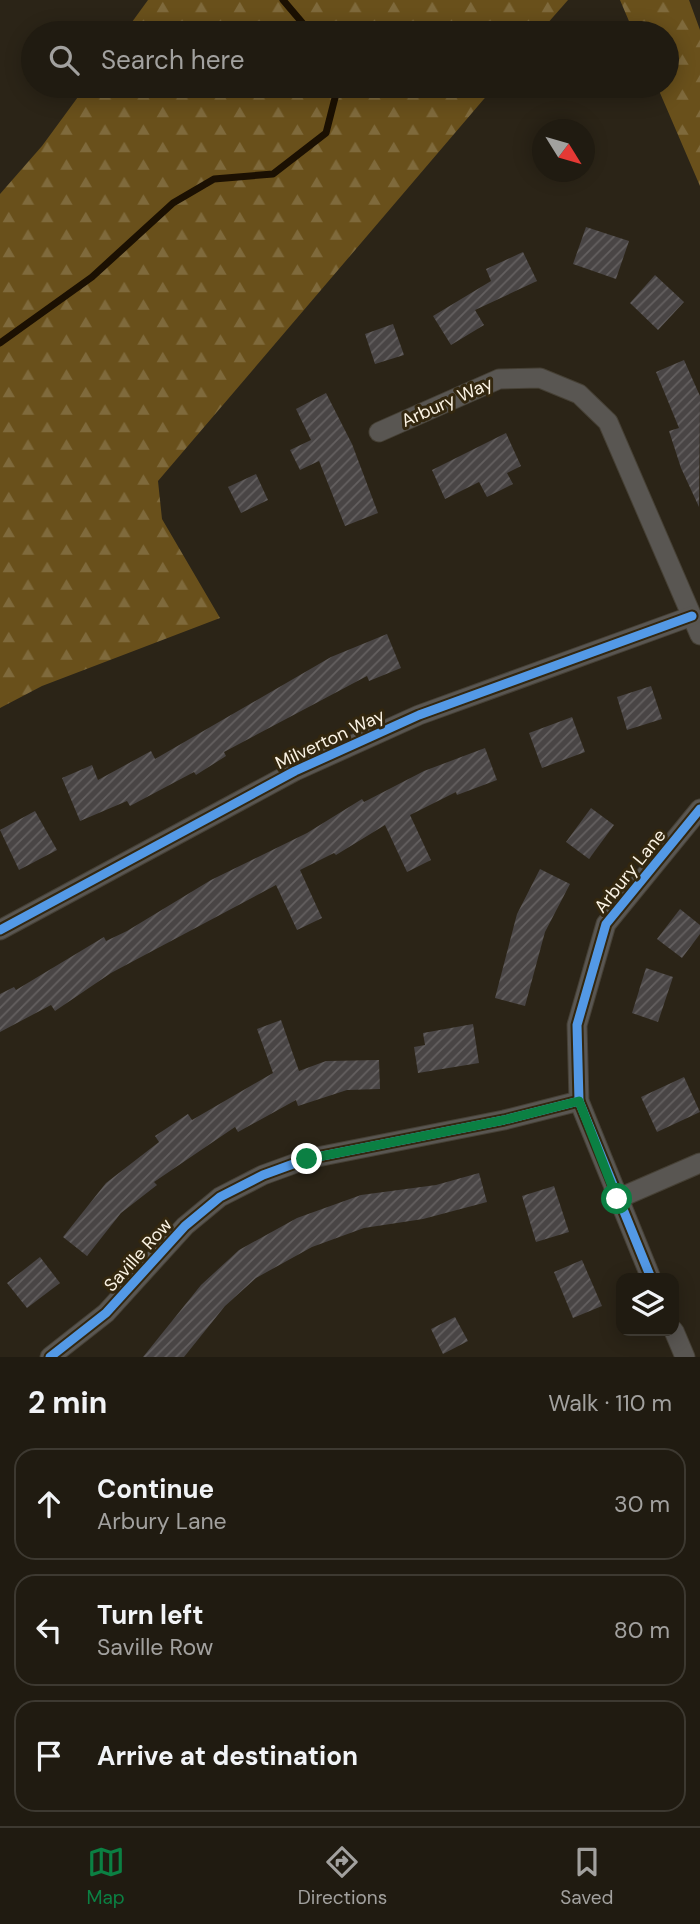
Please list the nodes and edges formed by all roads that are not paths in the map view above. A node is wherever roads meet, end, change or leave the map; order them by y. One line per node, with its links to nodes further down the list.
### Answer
1 (379, 432): 2 (street, Arbury Way)
2 (692, 616): 3 (street); 5 (street, Milverton Way)
3 (700, 635)
4 (700, 809): 6 (street, Arbury Lane)
5 (0, 930)
6 (579, 1101): 8 (street, Arbury Lane); 11 (street, Saville Row)
7 (700, 1163): 8 (street)
8 (617, 1199): 9 (street, Arbury Lane)
9 (649, 1273)
10 (676, 1336): 12 (street)
11 (50, 1357)
12 (685, 1357)

